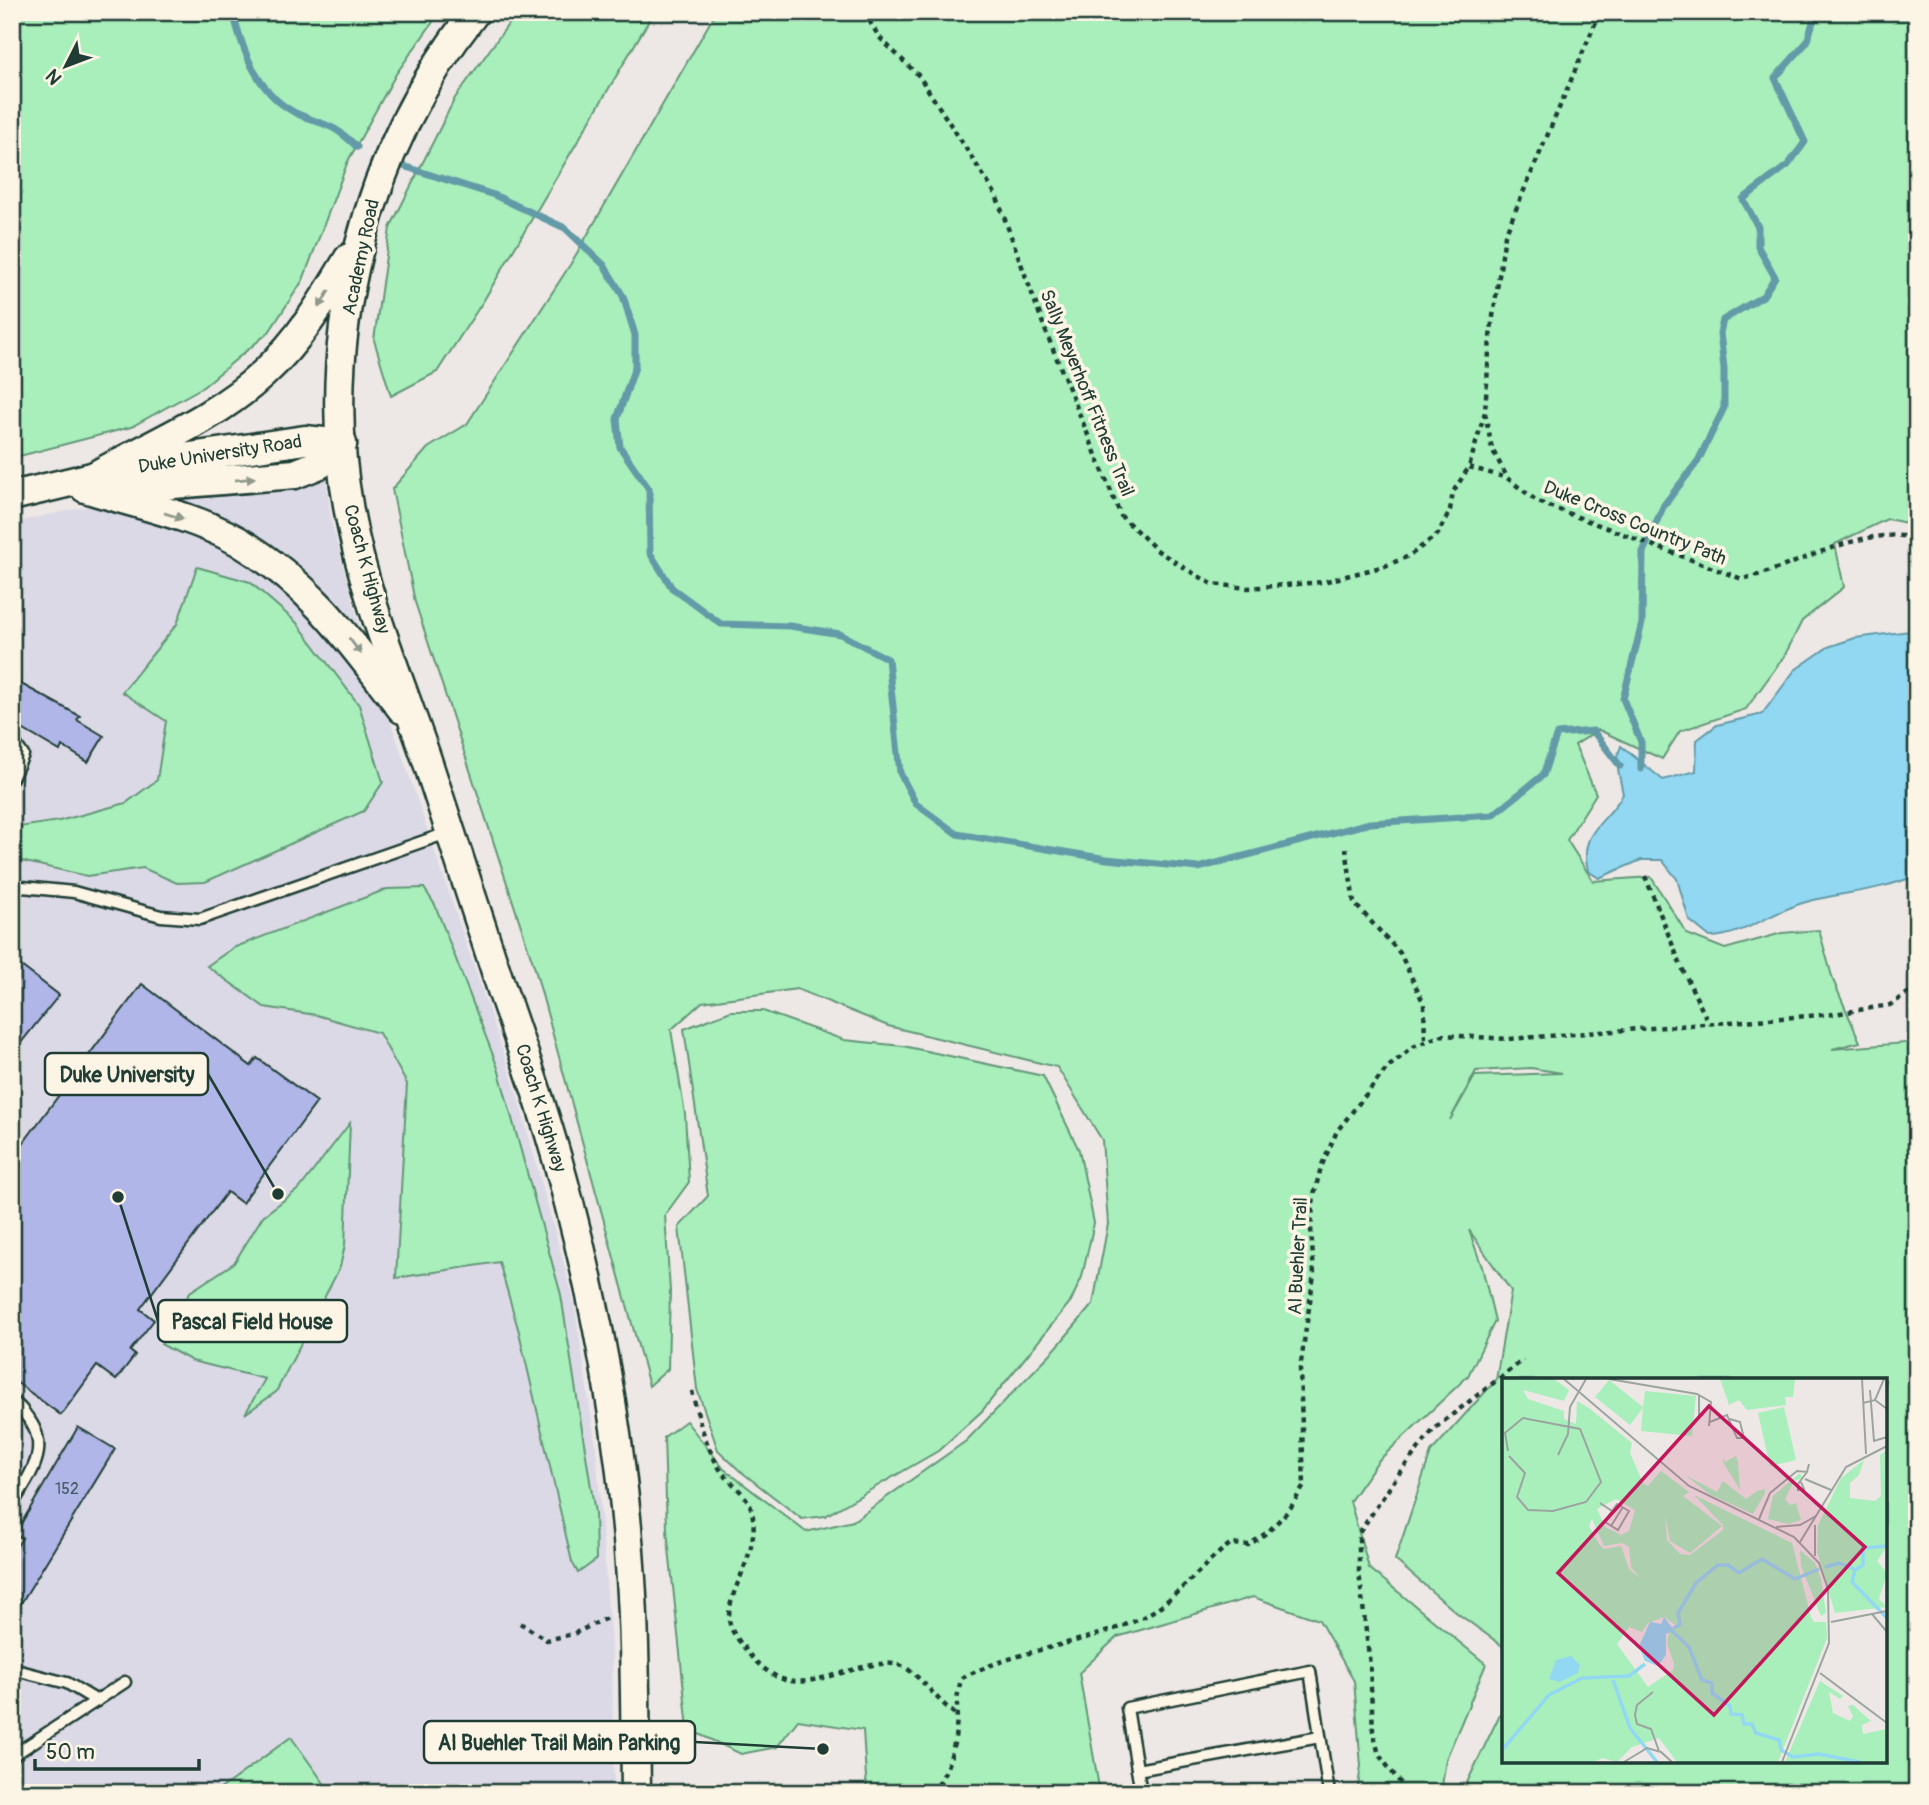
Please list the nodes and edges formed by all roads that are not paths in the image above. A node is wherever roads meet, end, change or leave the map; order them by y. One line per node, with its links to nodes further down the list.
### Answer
1 (475, 12): 2 (main road, Academy Road)
2 (360, 241): 3 (main road, Academy Road); 4 (main road, one-way to 4)
3 (342, 444): 4 (main road, Duke University Road); 6 (main road, Coach K Highway)
4 (89, 483): 5 (main road, Duke University Road); 6 (main road, one-way to 6)
5 (12, 496)
6 (416, 728): 9 (main road, Coach K Highway)
7 (12, 739): 8 (lane)
8 (12, 778)
9 (450, 832): 10 (lane); 19 (main road, Coach K Highway)
10 (12, 886)
11 (12, 1402): 12 (lane)
12 (12, 1505)
13 (12, 1669): 15 (lane)
14 (125, 1682): 15 (lane)
15 (97, 1701): 17 (lane)
16 (1320, 1737): 18 (lane); 18 (lane); 21 (lane)
17 (12, 1756)
18 (1137, 1770): 20 (lane)
19 (636, 1793)
20 (1141, 1793)
21 (1329, 1793)

